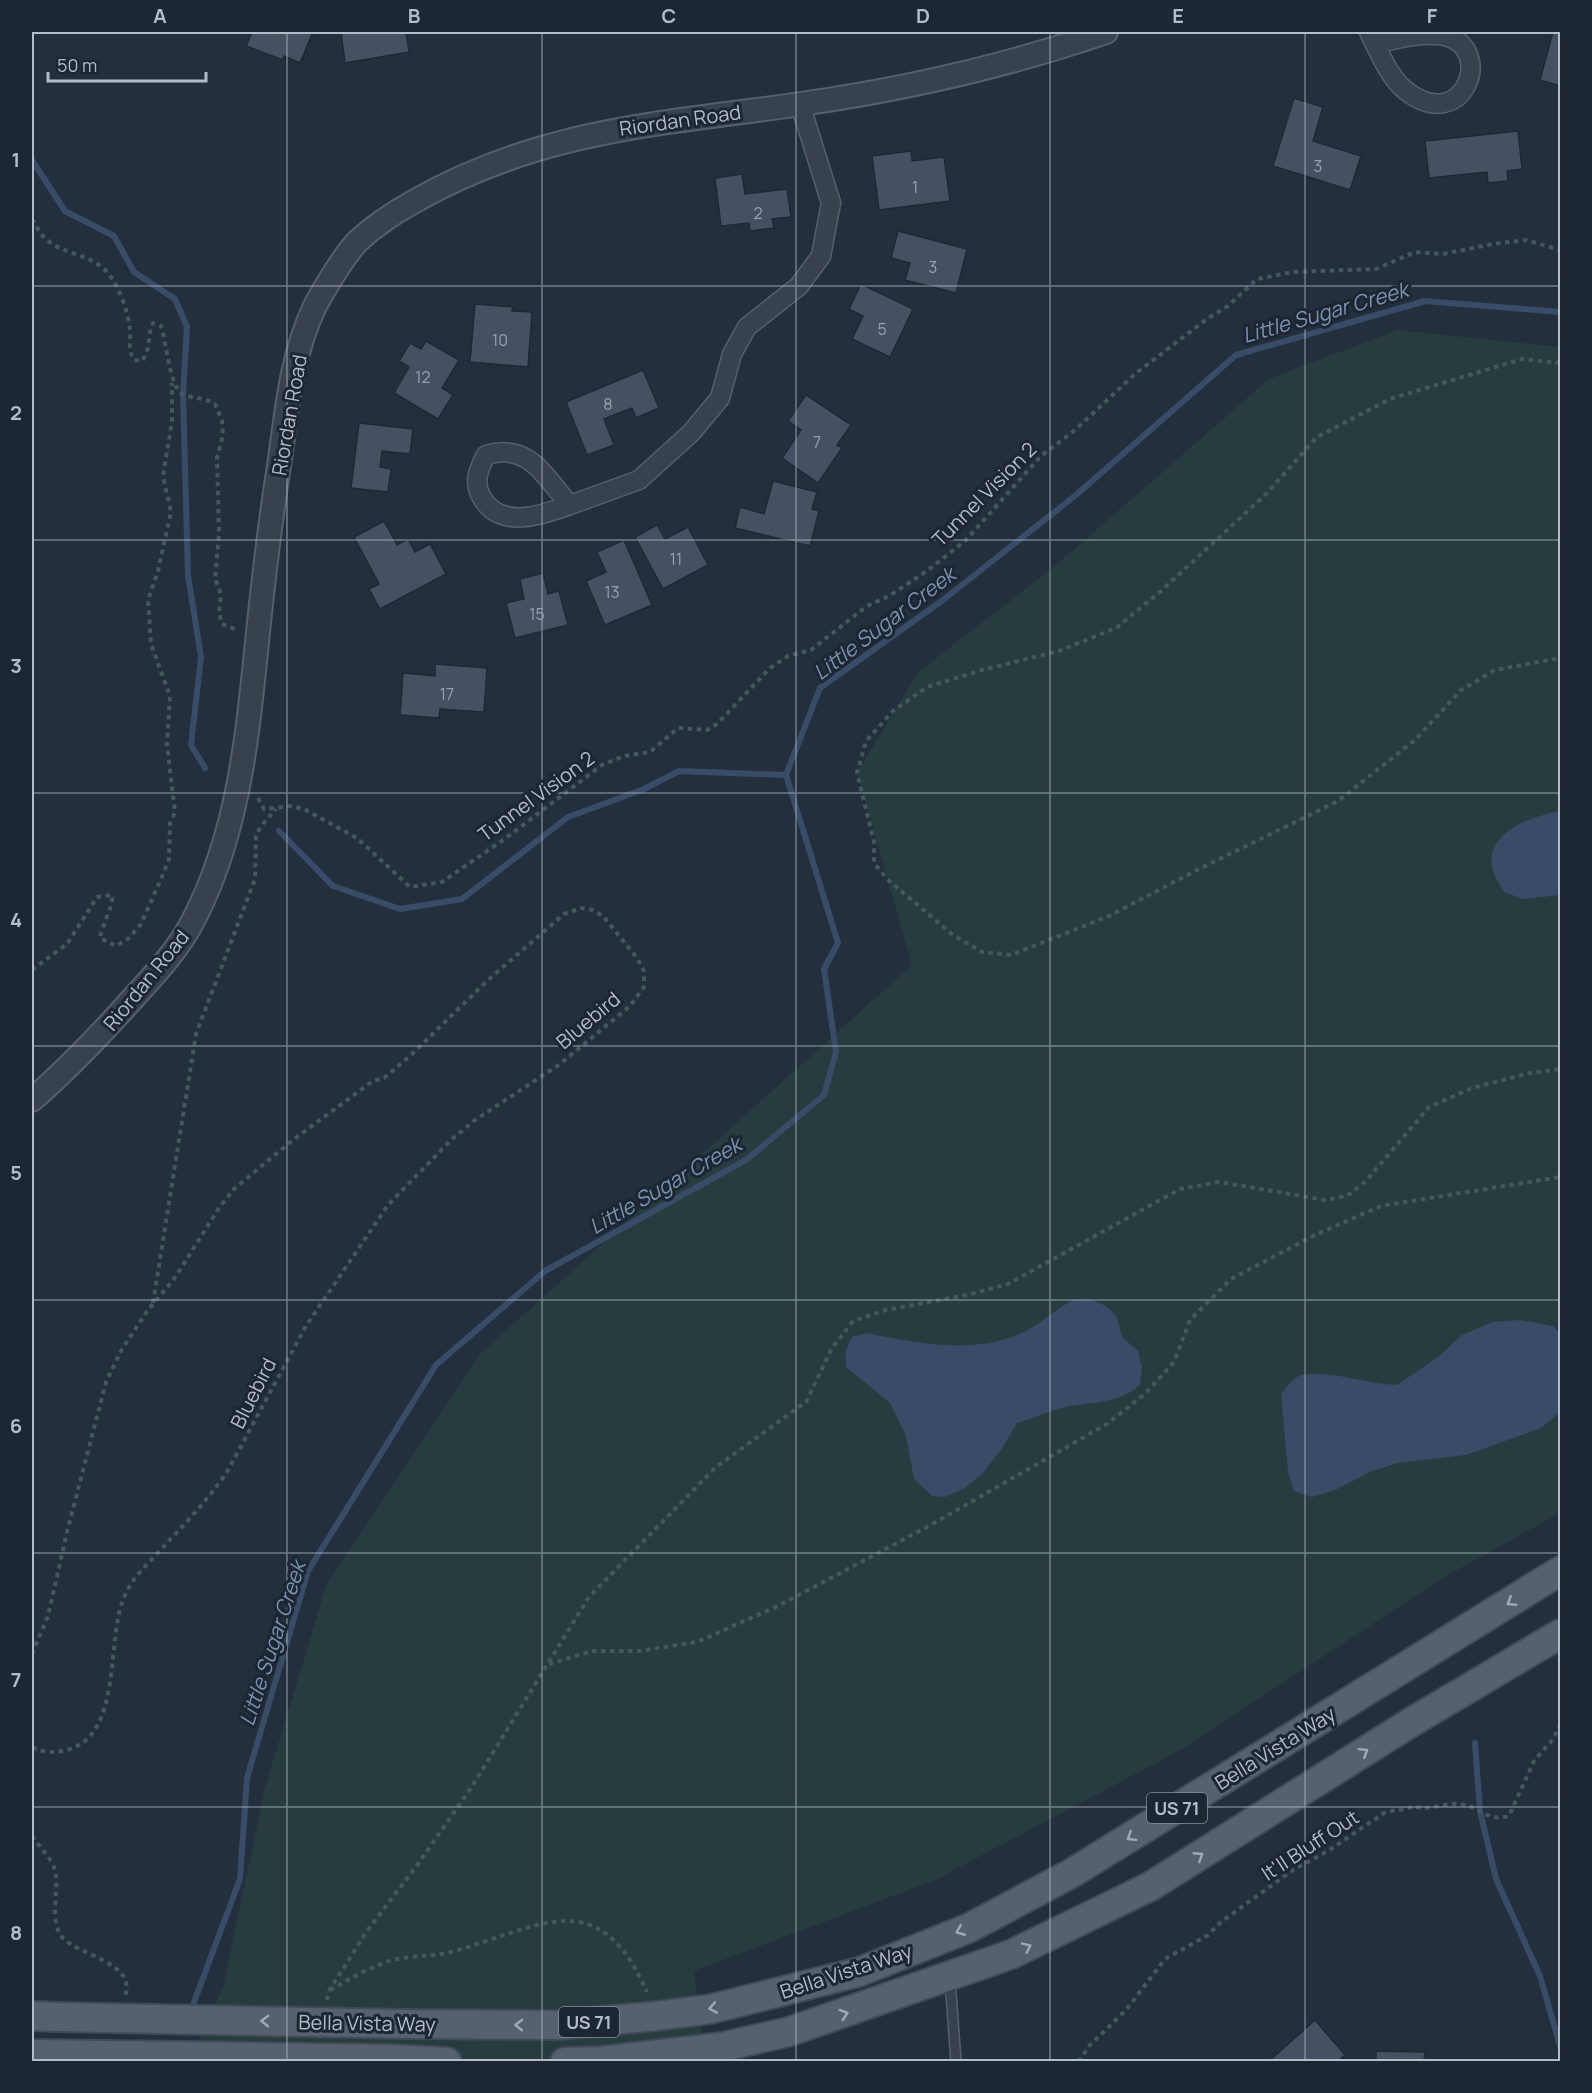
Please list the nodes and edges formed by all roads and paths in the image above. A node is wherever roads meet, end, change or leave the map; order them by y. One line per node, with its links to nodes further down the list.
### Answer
1 (1106, 32): 3 (street, Riordan Road)
2 (1373, 38): 2 (street)
3 (800, 104): 8 (street); 9 (street, Riordan Road)
4 (32, 219): 7 (path)
5 (1560, 250): 14 (path, Tunnel Vision 2)
6 (1560, 363): 10 (path)
7 (172, 380): 9 (path); 15 (path)
8 (570, 506): 8 (street)
9 (258, 634): 17 (street, Riordan Road)
10 (1560, 658)
11 (32, 750): 12 (path)
12 (32, 773)
13 (257, 795): 14 (path)
14 (277, 809): 19 (path)
15 (32, 970)
16 (1560, 1069): 23 (path)
17 (32, 1100)
18 (1560, 1177): 23 (path)
19 (153, 1304): 22 (path, Bluebird); 25 (path, Bluebird)
20 (1560, 1571): 31 (main road, Bella Vista Way / US 71, one-way to 31)
21 (1560, 1634): 27 (main road, Bella Vista Way / US 71, one-way to 21)
22 (32, 1654)
23 (549, 1664): 28 (path)
24 (1560, 1725): 37 (path, It'll Bluff Out)
25 (32, 1747)
26 (32, 1836): 29 (path)
27 (950, 1977): 35 (main road, Bella Vista Way / US 71, one-way to 27); 36 (lane)
28 (329, 1991): 30 (path); 31 (path)
29 (123, 1999)
30 (323, 2011)
31 (657, 2016): 32 (main road, Bella Vista Way / US 71, one-way to 32, bridge)
32 (45, 2017)
33 (32, 2054): 34 (main road, Bella Vista Way, bridge)
34 (447, 2061)
35 (565, 2061)
36 (956, 2061)
37 (1079, 2061)

